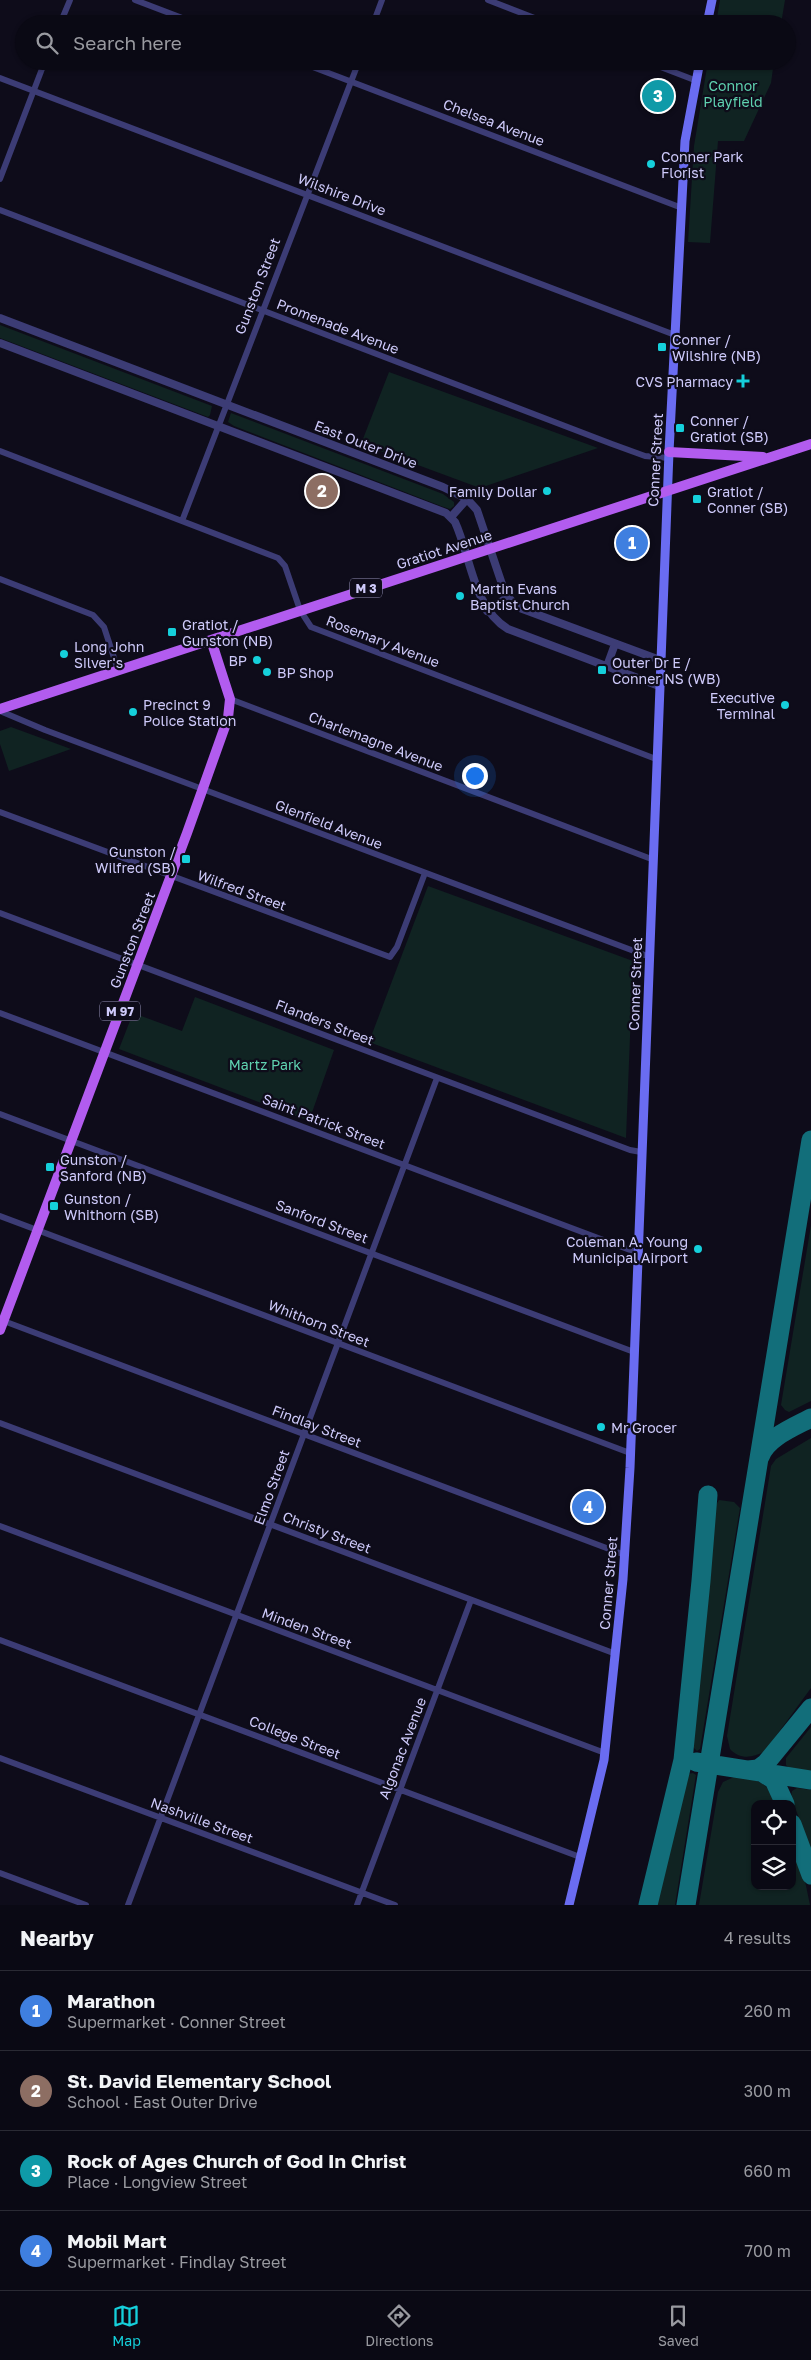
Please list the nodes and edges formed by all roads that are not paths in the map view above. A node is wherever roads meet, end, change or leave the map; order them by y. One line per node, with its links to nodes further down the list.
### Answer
1 (70, 0): 6 (street)
2 (135, 0): 7 (street)
3 (382, 0): 8 (street)
4 (488, 0): 9 (street)
5 (712, 0): 10 (main road)
6 (64, 15)
7 (174, 15)
8 (376, 15)
9 (527, 15)
10 (709, 15)
11 (42, 70): 19 (street)
12 (320, 70): 18 (street, Chelsea Avenue)
13 (356, 70): 18 (street, Gunston Street)
14 (668, 70): 17 (street)
15 (699, 70): 17 (main road, Conner Street)
16 (0, 78): 19 (street, Wilshire Drive)
17 (697, 81): 22 (main road, Conner Street)
18 (351, 82): 21 (street, Gunston Street); 22 (street, Chelsea Avenue)
19 (34, 91): 20 (street); 21 (street, Wilshire Drive)
20 (0, 179)
21 (308, 194): 24 (street, Gunston Street); 26 (street, Wilshire Drive)
22 (682, 208): 26 (main road, Conner Street)
23 (0, 210): 24 (street, Promenade Avenue)
24 (262, 310): 28 (street, Gunston Street); 32 (street, Promenade Avenue)
25 (0, 318): 28 (street, East Outer Drive)
26 (675, 335): 32 (main road, Conner Street)
27 (0, 343): 29 (street)
28 (227, 404): 29 (street, Gunston Street); 35 (street, East Outer Drive)
29 (219, 426): 36 (street); 37 (street, Gunston Street)
30 (811, 444): 33 (main road, Gratiot Avenue / M 3)
31 (0, 451): 37 (street, Rosemary Avenue)
32 (669, 455): 33 (main road); 34 (main road, Conner Street)
33 (772, 457): 34 (main road, Gratiot Avenue / M 3)
34 (668, 491): 38 (main road, Gratiot Avenue / M 3); 46 (main road, Conner Street)
35 (467, 499): 36 (street); 38 (street)
36 (451, 517): 39 (street)
37 (182, 520): 42 (street, Rosemary Avenue)
38 (490, 549): 39 (main road, Gratiot Avenue / M 3); 41 (street)
39 (468, 556): 42 (main road, Gratiot Avenue / M 3); 43 (street)
40 (0, 579): 48 (street)
41 (508, 597): 43 (street); 45 (street)
42 (300, 610): 44 (main road, Gratiot Avenue / M 3); 52 (street, Rosemary Avenue)
43 (487, 611): 47 (street)
44 (211, 640): 48 (main road, Gratiot Avenue / M 3); 50 (main road, Gunston Street / M 97)
45 (614, 644): 46 (street); 47 (street)
46 (660, 660): 49 (main road, Conner Street)
47 (607, 666): 49 (street)
48 (118, 670): 51 (main road, Gratiot Avenue / M 3)
49 (660, 686): 52 (main road, Conner Street)
50 (230, 699): 53 (main road, Gunston Street / M 97); 55 (street, Charlemagne Avenue)
51 (0, 710): 53 (street, Glenfield Avenue)
52 (656, 759): 55 (main road, Conner Street)
53 (203, 790): 56 (street, Glenfield Avenue); 57 (main road, Gunston Street / M 97)
54 (0, 812): 57 (street, Wilfred Street)
55 (654, 860): 59 (main road, Conner Street)
56 (425, 873): 57 (street, Wilfred Street); 59 (street, Glenfield Avenue)
57 (171, 877): 60 (main road, Gunston Street / M 97)
58 (0, 913): 60 (street, Flanders Street)
59 (650, 957): 66 (main road, Conner Street)
60 (138, 965): 62 (main road, Gunston Street / M 97); 63 (street, Flanders Street)
61 (0, 1013): 62 (street, Saint Patrick Street)
62 (105, 1052): 65 (main road, Gunston Street / M 97); 67 (street, Saint Patrick Street)
63 (438, 1078): 66 (street, Flanders Street); 67 (street, Elmo Street)
64 (0, 1114): 65 (street, Sanford Street)
65 (71, 1140): 69 (main road, Gunston Street / M 97); 71 (street, Sanford Street)
66 (642, 1152): 70 (main road, Conner Street)
67 (405, 1165): 70 (street, Saint Patrick Street); 71 (street, Elmo Street)
68 (0, 1216): 69 (street, Whithorn Street)
69 (38, 1230): 72 (main road, Gunston Street / M 97); 73 (street, Whithorn Street)
70 (638, 1253): 74 (main road, Conner Street)
71 (372, 1254): 73 (street, Elmo Street); 74 (street, Sanford Street)
72 (1, 1324): 76 (street, Findlay Street)
73 (338, 1344): 76 (street, Elmo Street); 77 (street, Whithorn Street)
74 (634, 1352): 77 (main road, Conner Street)
75 (0, 1423): 78 (street, Christy Street)
76 (304, 1434): 78 (street, Elmo Street); 80 (street, Findlay Street)
77 (630, 1453): 80 (main road, Conner Street)
78 (271, 1524): 81 (street, Christy Street); 82 (street, Elmo Street)
79 (0, 1526): 82 (street, Minden Street)
80 (625, 1555): 84 (main road, Conner Street)
81 (471, 1600): 84 (street, Christy Street); 85 (street, Algonac Avenue)
82 (237, 1615): 85 (street, Minden Street); 86 (street, Elmo Street)
83 (0, 1640): 86 (street, College Street)
84 (616, 1654): 87 (main road, Conner Street)
85 (438, 1690): 87 (street, Minden Street); 89 (street, Algonac Avenue)
86 (200, 1715): 89 (street, College Street); 90 (street, Elmo Street)
87 (605, 1753): 91 (main road, Conner Street)
88 (0, 1758): 90 (street, Nashville Street)
89 (400, 1790): 91 (street, College Street); 93 (street, Algonac Avenue)
90 (161, 1818): 93 (street, Nashville Street); 95 (street, Elmo Street)
91 (580, 1857): 98 (main road, Conner Street)
92 (0, 1873): 94 (street)
93 (362, 1892): 96 (street, Algonac Avenue); 97 (street, Nashville Street)
94 (86, 1905)
95 (128, 1905)
96 (357, 1905)
97 (395, 1905)
98 (569, 1905)

